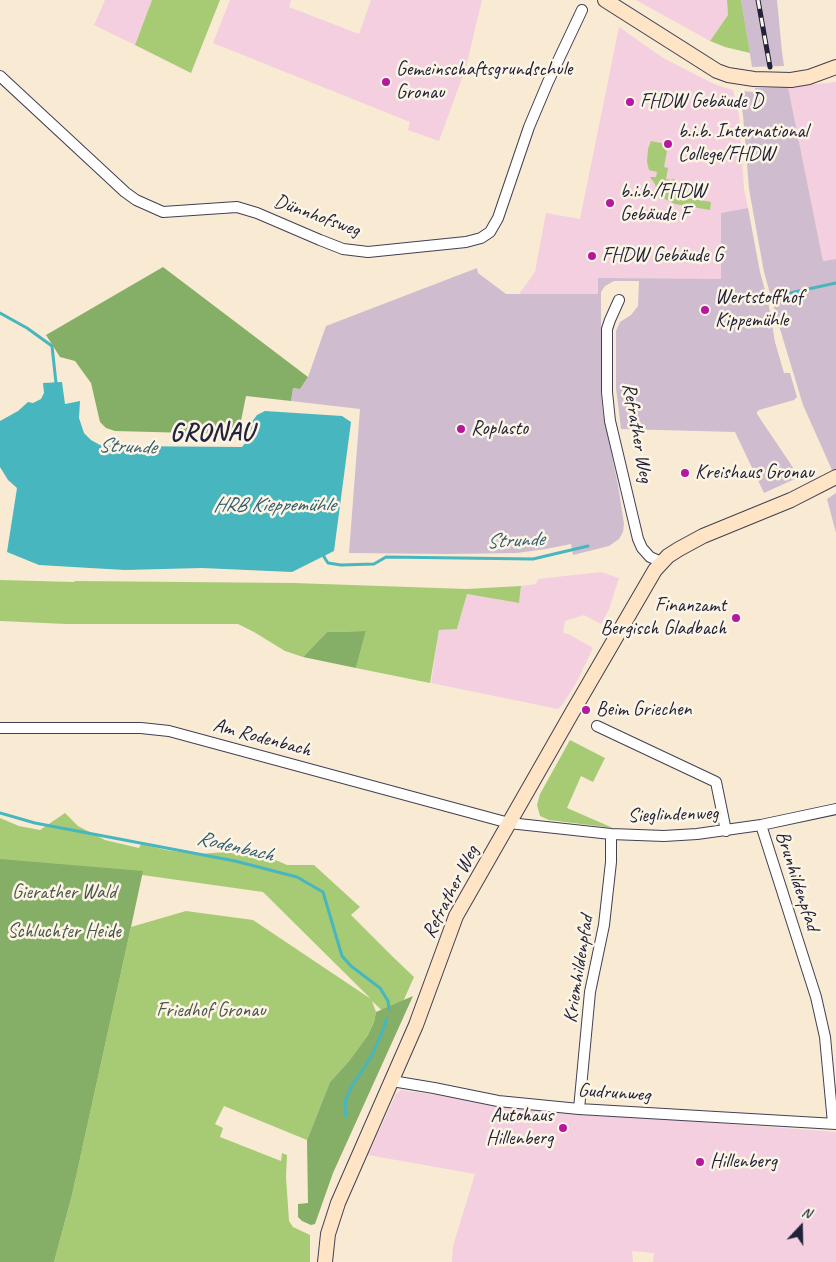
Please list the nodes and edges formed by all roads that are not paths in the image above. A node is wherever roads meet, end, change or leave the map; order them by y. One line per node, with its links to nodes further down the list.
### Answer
1 (604, 0): 3 (main road)
2 (582, 10): 4 (street, Dünnhofsweg)
3 (834, 69)
4 (0, 76)
5 (619, 300): 7 (street, Refrather Weg)
6 (836, 477): 7 (main road, Refrather Weg)
7 (662, 562): 11 (main road, Refrather Weg)
8 (597, 726): 13 (street)
9 (0, 728): 11 (street, Am Rodenbach)
10 (836, 810): 12 (street, Sieglindenweg)
11 (509, 823): 14 (street, Sieglindenweg); 15 (main road, Refrather Weg)
12 (761, 825): 13 (street, Sieglindenweg); 17 (street, Brunhildenpfad)
13 (726, 831): 14 (street, Sieglindenweg)
14 (611, 834): 16 (street, Kriemhildenpfad)
15 (392, 1082): 16 (street, Gudrunweg); 18 (main road, Refrather Weg)
16 (579, 1109): 17 (street, Gudrunweg)
17 (835, 1124)
18 (326, 1262)

